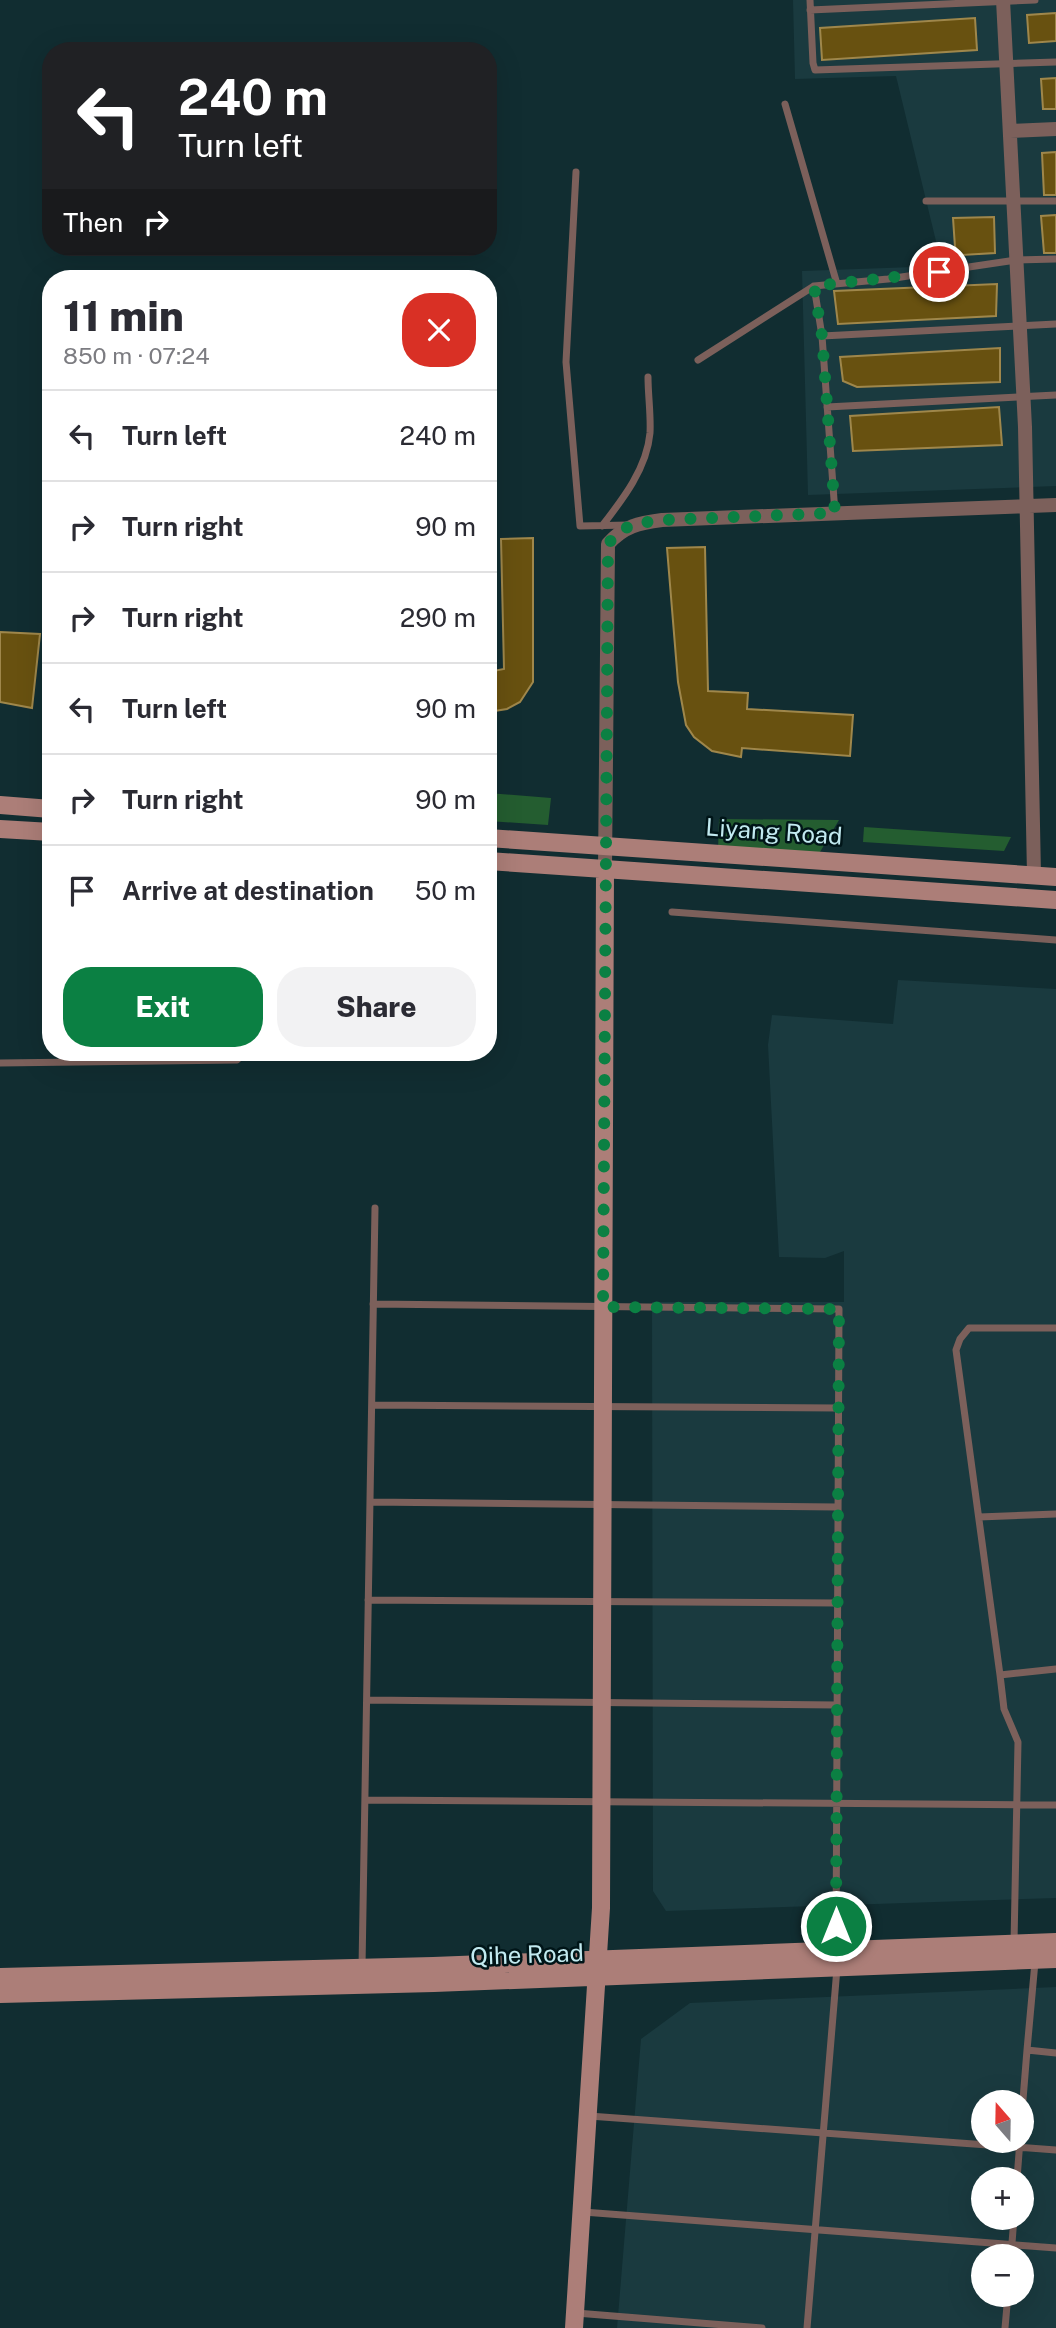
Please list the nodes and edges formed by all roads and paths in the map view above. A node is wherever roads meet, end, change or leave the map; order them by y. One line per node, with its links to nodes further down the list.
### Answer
1 (810, 0): 4 (lane)
2 (1035, 0): 3 (lane)
3 (1003, 1): 4 (lane); 6 (street)
4 (810, 10): 6 (lane)
5 (1056, 62): 6 (lane)
6 (1007, 65): 9 (street)
7 (785, 104): 16 (lane)
8 (1056, 129): 9 (street)
9 (1010, 131): 13 (street)
10 (576, 172): 30 (lane)
11 (926, 201): 13 (lane)
12 (1056, 201): 13 (lane)
13 (1014, 202): 15 (street)
14 (1056, 259): 15 (lane)
15 (1016, 260): 16 (lane); 19 (street)
16 (837, 284): 17 (lane)
17 (814, 286): 20 (lane); 21 (lane)
18 (1056, 324): 19 (lane)
19 (1020, 326): 20 (lane); 24 (street)
20 (822, 336): 25 (lane)
21 (698, 360)
22 (648, 377): 30 (lane)
23 (1056, 395): 24 (lane)
24 (1023, 397): 25 (lane); 27 (street)
25 (827, 407): 28 (lane)
26 (1056, 505): 27 (street)
27 (1026, 506): 28 (street); 39 (street)
28 (835, 513): 29 (street)
29 (633, 524): 30 (lane); 36 (street)
30 (602, 526)
31 (0, 806): 32 (street)
32 (42, 808)
33 (0, 829): 34 (street)
34 (42, 831)
35 (497, 839): 36 (street, Liyang Road)
36 (605, 845): 38 (street); 39 (street, Liyang Road)
37 (497, 862): 38 (street, Liyang Road)
38 (605, 869): 41 (street, Liyang Road); 48 (street)
39 (1034, 875): 40 (street, Liyang Road)
40 (1056, 877)
41 (1056, 900)
42 (672, 912): 43 (lane)
43 (1056, 940)
44 (158, 1061): 45 (lane)
45 (0, 1063)
46 (375, 1208): 47 (lane)
47 (373, 1304): 48 (lane); 50 (lane)
48 (603, 1307): 51 (street); 52 (lane)
49 (1056, 1328): 57 (lane)
50 (372, 1405): 51 (lane); 53 (lane)
51 (603, 1406): 52 (lane); 54 (street)
52 (838, 1408): 55 (lane)
53 (370, 1502): 54 (lane); 58 (lane)
54 (602, 1504): 55 (lane); 59 (street)
55 (838, 1507): 60 (lane)
56 (1056, 1514): 57 (lane)
57 (979, 1517): 62 (lane)
58 (368, 1600): 59 (lane); 63 (lane)
59 (602, 1602): 60 (lane); 64 (street)
60 (837, 1604): 65 (lane)
61 (1056, 1669): 62 (lane)
62 (1000, 1675): 69 (lane)
63 (367, 1700): 64 (lane); 66 (lane)
64 (601, 1703): 65 (lane); 67 (street)
65 (837, 1705): 68 (lane)
66 (365, 1800): 67 (lane); 76 (lane)
67 (601, 1802): 68 (lane); 77 (street)
68 (836, 1804): 69 (lane); 73 (lane)
69 (1017, 1805): 70 (lane); 72 (lane)
70 (1056, 1805)
71 (1056, 1942): 72 (street, Qihe Road)
72 (1014, 1943): 73 (street, Qihe Road)
73 (836, 1959): 74 (street, Qihe Road); 77 (street, Qihe Road); 84 (lane)
74 (1035, 1959): 75 (street, Qihe Road); 80 (lane)
75 (1056, 1959)
76 (362, 1968): 77 (street, Qihe Road); 78 (street, Qihe Road)
77 (597, 1968): 79 (street, Qihe Road); 83 (street)
78 (0, 1977)
79 (0, 1994)
80 (1027, 2050): 81 (lane); 82 (lane)
81 (1056, 2053)
82 (1024, 2090)
83 (588, 2116): 84 (lane); 88 (street)
84 (823, 2133): 85 (lane); 89 (lane)
85 (971, 2141)
86 (1034, 2146): 87 (lane)
87 (1056, 2150)
88 (582, 2211): 89 (lane); 94 (street)
89 (815, 2230): 90 (lane); 96 (lane)
90 (999, 2244)
91 (1034, 2246): 92 (lane)
92 (1056, 2248)
93 (1007, 2307): 97 (lane)
94 (575, 2321): 95 (lane)
95 (762, 2328)
96 (807, 2328)
97 (1005, 2328)

